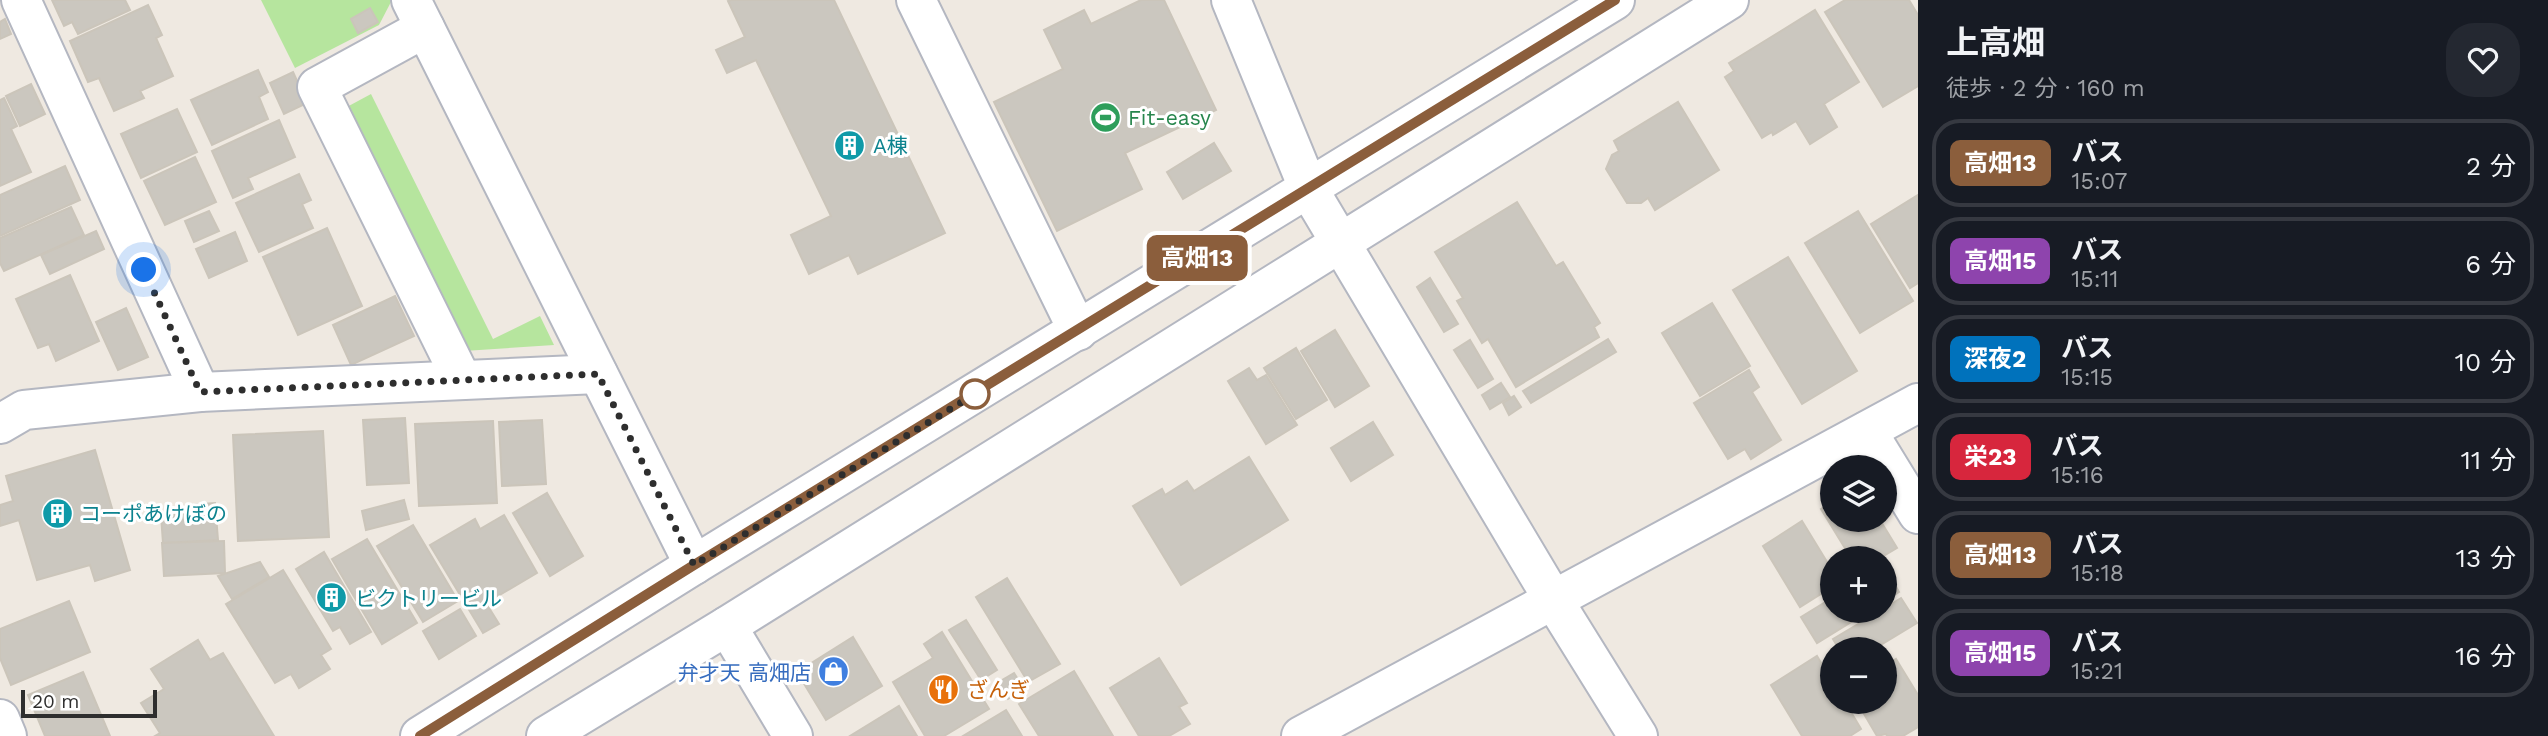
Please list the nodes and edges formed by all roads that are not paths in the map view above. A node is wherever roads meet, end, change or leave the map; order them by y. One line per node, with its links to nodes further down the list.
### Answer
1 (21, 0): 12 (street)
2 (916, 0): 9 (street)
3 (1231, 0): 7 (street)
4 (1615, 0): 7 (street)
5 (1729, 0): 8 (street)
6 (418, 14): 10 (street); 11 (street)
7 (1308, 190): 8 (street); 9 (street)
8 (1341, 243): 18 (street); 19 (street)
9 (1077, 331): 17 (street)
10 (598, 374): 11 (street); 17 (street)
11 (462, 380): 12 (street)
12 (200, 392): 14 (street)
13 (1918, 403): 15 (street)
14 (0, 424)
15 (1867, 431): 16 (street); 18 (street)
16 (1918, 514)
17 (694, 565): 22 (street)
18 (1554, 601): 25 (street); 26 (street)
19 (727, 626): 23 (street); 24 (street)
20 (0, 719): 21 (street)
21 (7, 736)
22 (420, 736)
23 (546, 736)
24 (793, 736)
25 (1301, 736)
26 (1638, 736)

